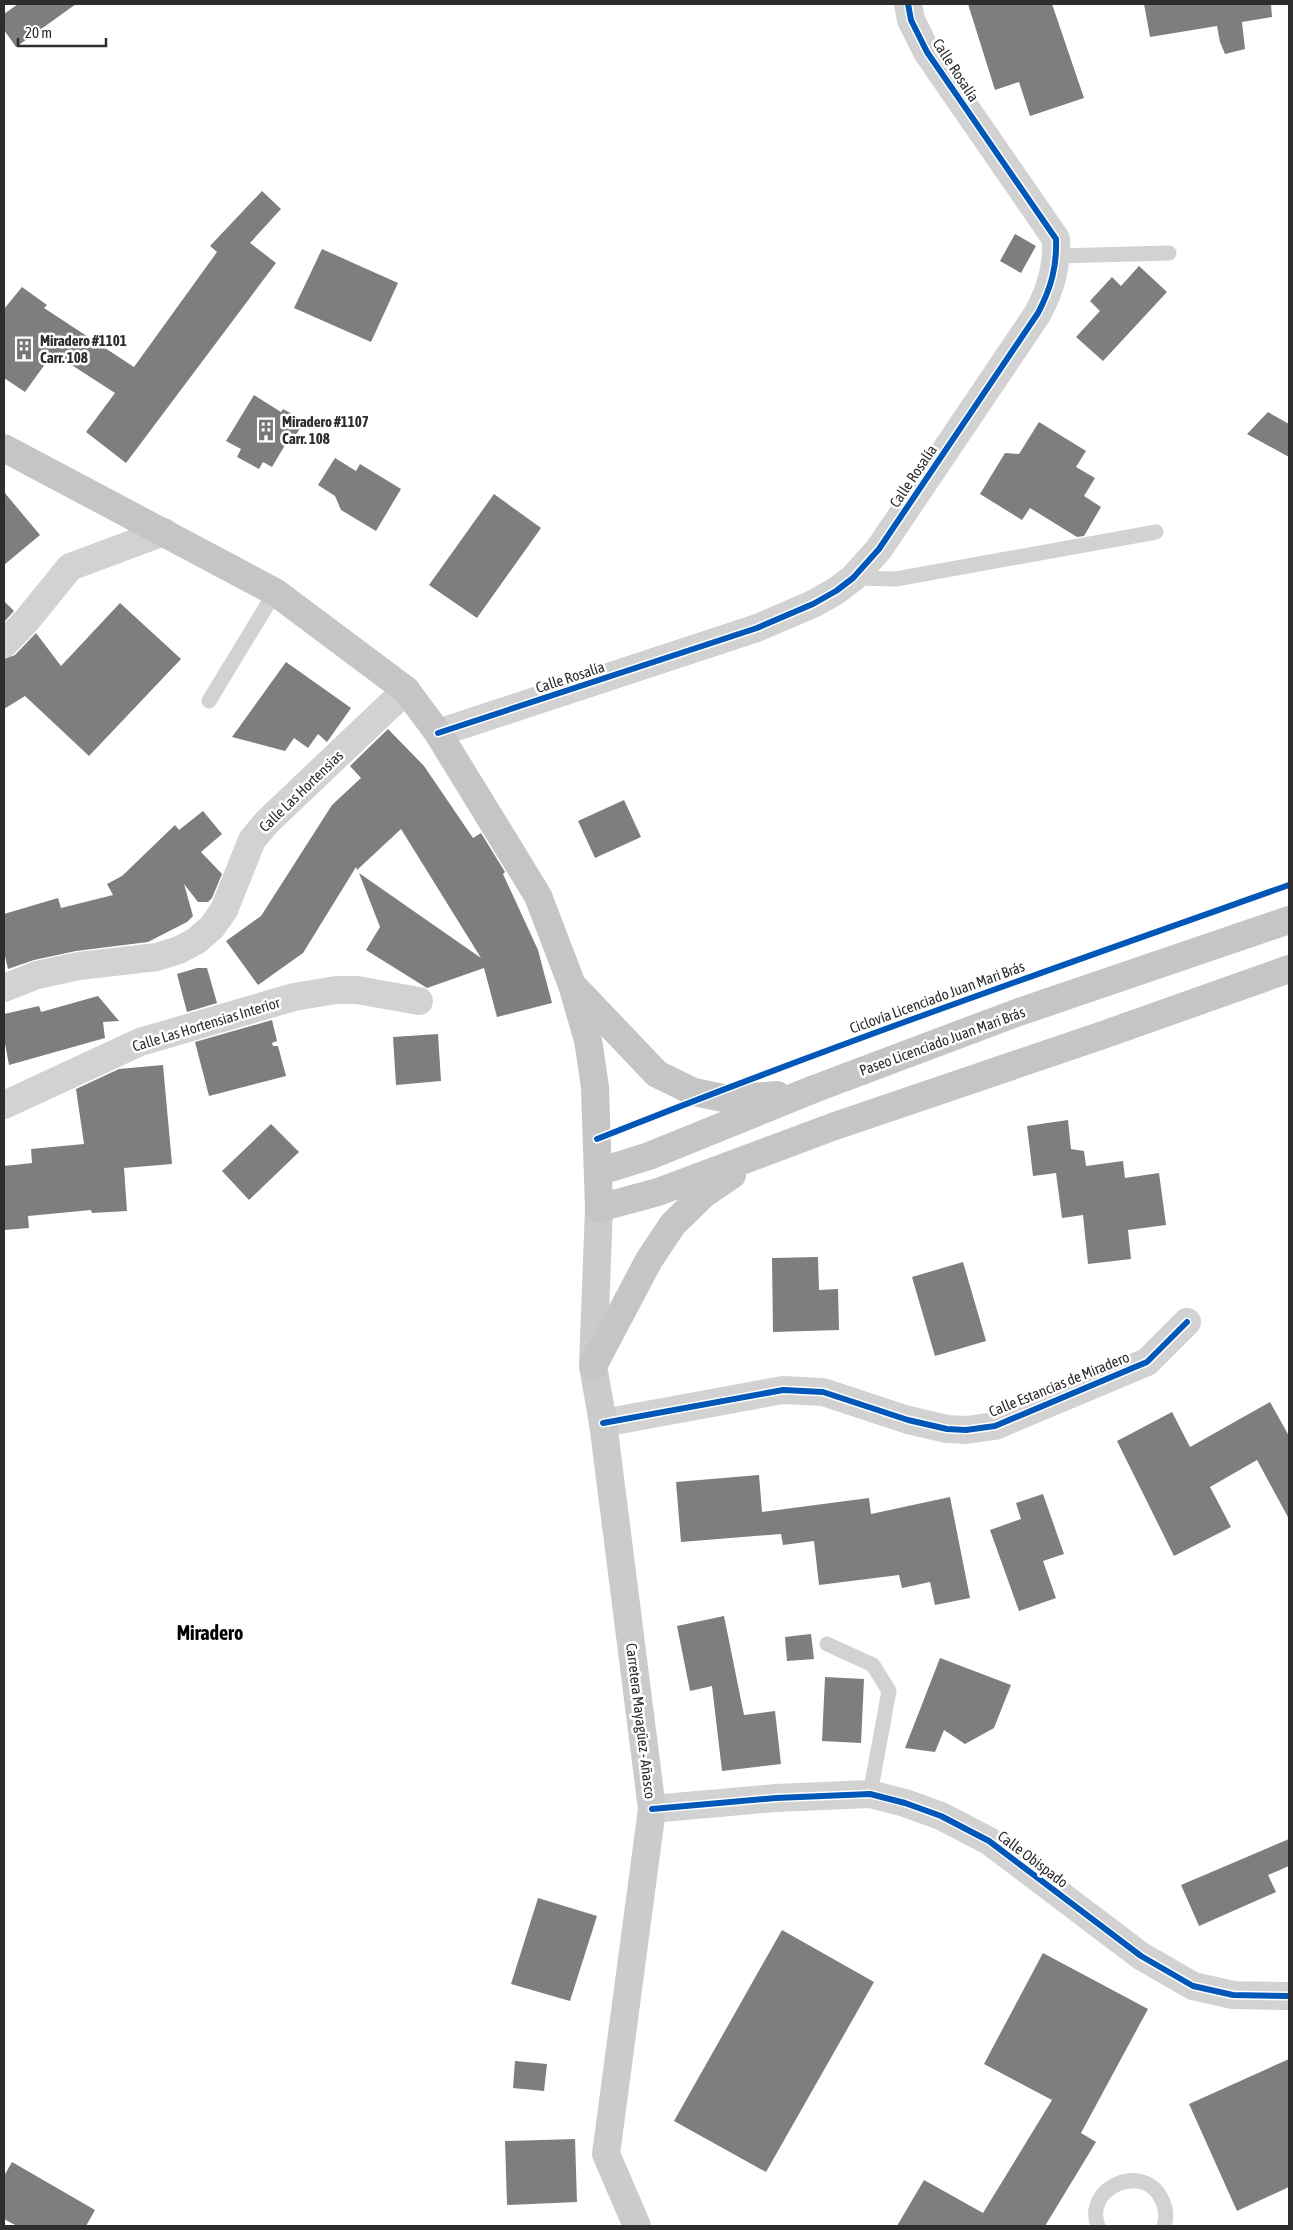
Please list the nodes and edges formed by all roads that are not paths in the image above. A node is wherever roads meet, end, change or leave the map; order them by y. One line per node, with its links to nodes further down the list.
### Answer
1 (908, 4): 3 (street, Calle Rosalía)
2 (1169, 253): 3 (lane)
3 (1057, 256): 7 (street, Calle Rosalía)
4 (4, 448): 5 (main road)
5 (164, 532): 8 (main road); 9 (street)
6 (1156, 532): 7 (lane)
7 (853, 578): 12 (street, Calle Rosalía)
8 (274, 592): 10 (main road); 11 (lane)
9 (4, 644)
10 (406, 690): 12 (main road); 16 (street, Calle Las Hortensias)
11 (209, 701)
12 (438, 733): 15 (main road)
13 (1289, 920): 18 (main road, Paseo Licenciado Juan Mari Brás)
14 (1289, 969): 20 (main road)
15 (572, 985): 18 (main road); 21 (main road)
16 (4, 988)
17 (419, 1000): 19 (street, Calle Las Hortensias Interior)
18 (804, 1093): 21 (main road, Paseo Licenciado Juan Mari Brás)
19 (4, 1105)
20 (765, 1152): 22 (main road); 24 (main road)
21 (598, 1172): 22 (main road)
22 (599, 1208): 24 (main road, Carretera Mayagüez - Añasco)
23 (1187, 1322): 25 (street, Calle Estancias de Miradero)
24 (593, 1366): 25 (main road, Carretera Mayagüez - Añasco)
25 (603, 1422): 28 (main road, Carretera Mayagüez - Añasco)
26 (828, 1644): 27 (lane)
27 (870, 1794): 28 (street, Calle Obispado); 29 (street, Calle Obispado)
28 (652, 1809): 30 (main road, Carretera Mayagüez - Añasco)
29 (1289, 1996)
30 (637, 2226)
31 (1098, 2226): 32 (lane)
32 (1164, 2226)

